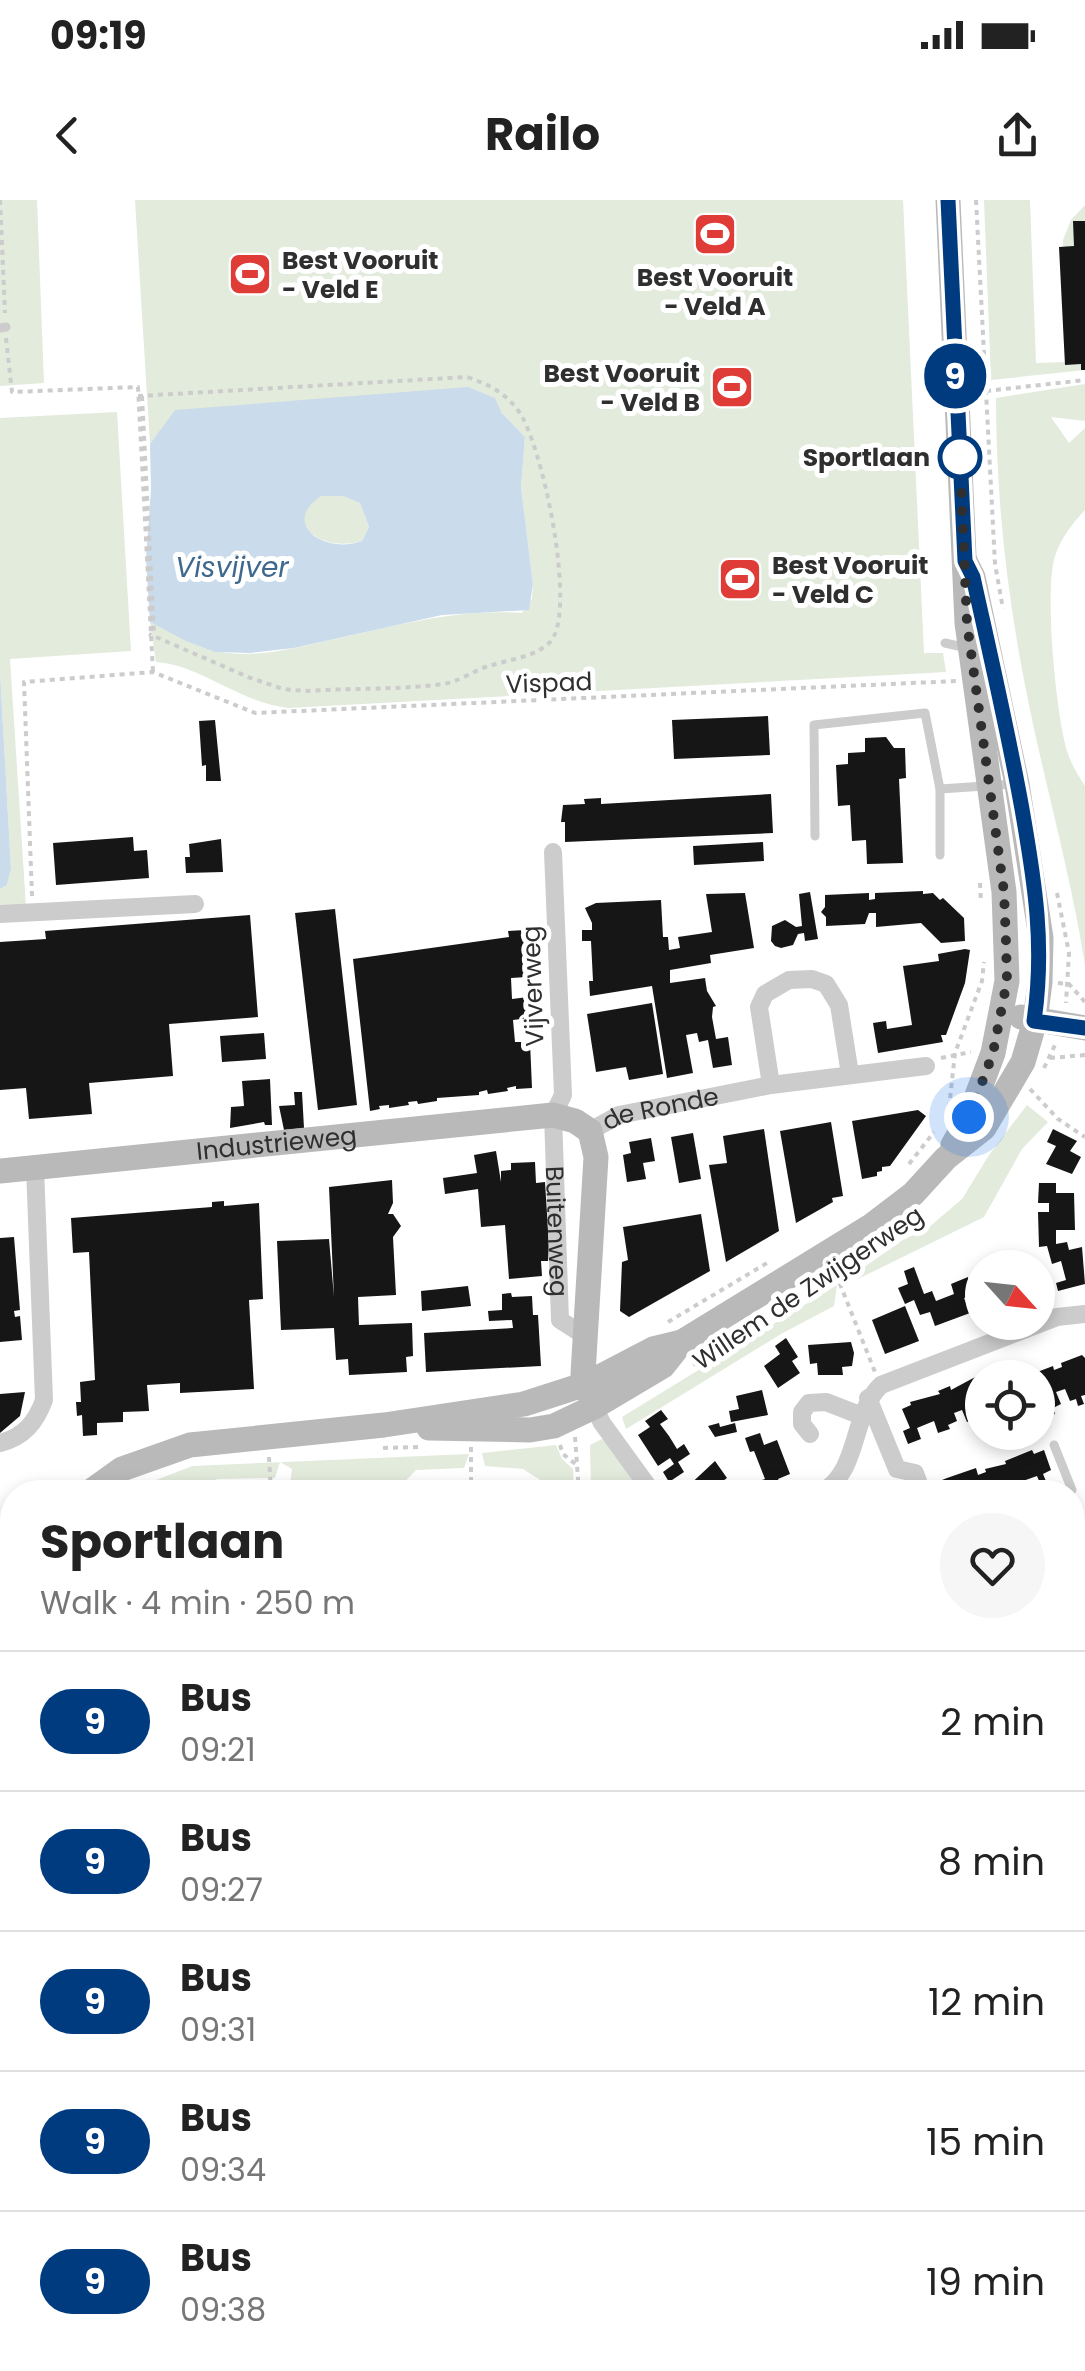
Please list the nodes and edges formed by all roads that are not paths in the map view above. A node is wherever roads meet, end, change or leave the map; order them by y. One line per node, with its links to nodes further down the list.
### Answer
1 (948, 200): 2 (main road, Willem de Zwijgerweg)
2 (965, 561): 3 (main road, Willem de Zwijgerweg); 4 (main road, Willem de Zwijgerweg)
3 (1017, 784): 4 (lane); 12 (main road, Willem de Zwijgerweg)
4 (989, 786): 5 (lane); 11 (main road, Willem de Zwijgerweg)
5 (940, 789): 6 (lane); 8 (lane)
6 (815, 836)
7 (553, 852): 17 (street, Vijverweg)
8 (940, 855)
9 (195, 904): 10 (street)
10 (0, 914)
11 (1001, 1012): 12 (main road); 19 (main road, Willem de Zwijgerweg)
12 (1034, 1021): 13 (main road); 19 (main road, Willem de Zwijgerweg)
13 (1074, 1027)
14 (926, 1066): 15 (street, de Ronde)
15 (850, 1074): 16 (street, de Ronde); 16 (street)
16 (772, 1085): 18 (street, de Ronde)
17 (553, 1115): 18 (main road, de Ronde); 20 (main road, Industrieweg); 23 (street, Buitenweg)
18 (590, 1131): 23 (main road, Buitenweg)
19 (946, 1158): 24 (main road, Willem de Zwijgerweg)
20 (35, 1168): 21 (main road, Industrieweg); 27 (street)
21 (0, 1171)
22 (1085, 1314): 25 (street)
23 (585, 1336): 24 (main road, Buitenweg)
24 (590, 1395): 29 (main road, Willem de Zwijgerweg); 30 (street)
25 (870, 1400): 26 (street); 31 (street); 32 (street)
26 (810, 1434)
27 (0, 1443)
28 (1055, 1447): 33 (lane)
29 (107, 1480)
30 (644, 1480)
31 (836, 1480)
32 (917, 1480)
33 (1068, 1480)

